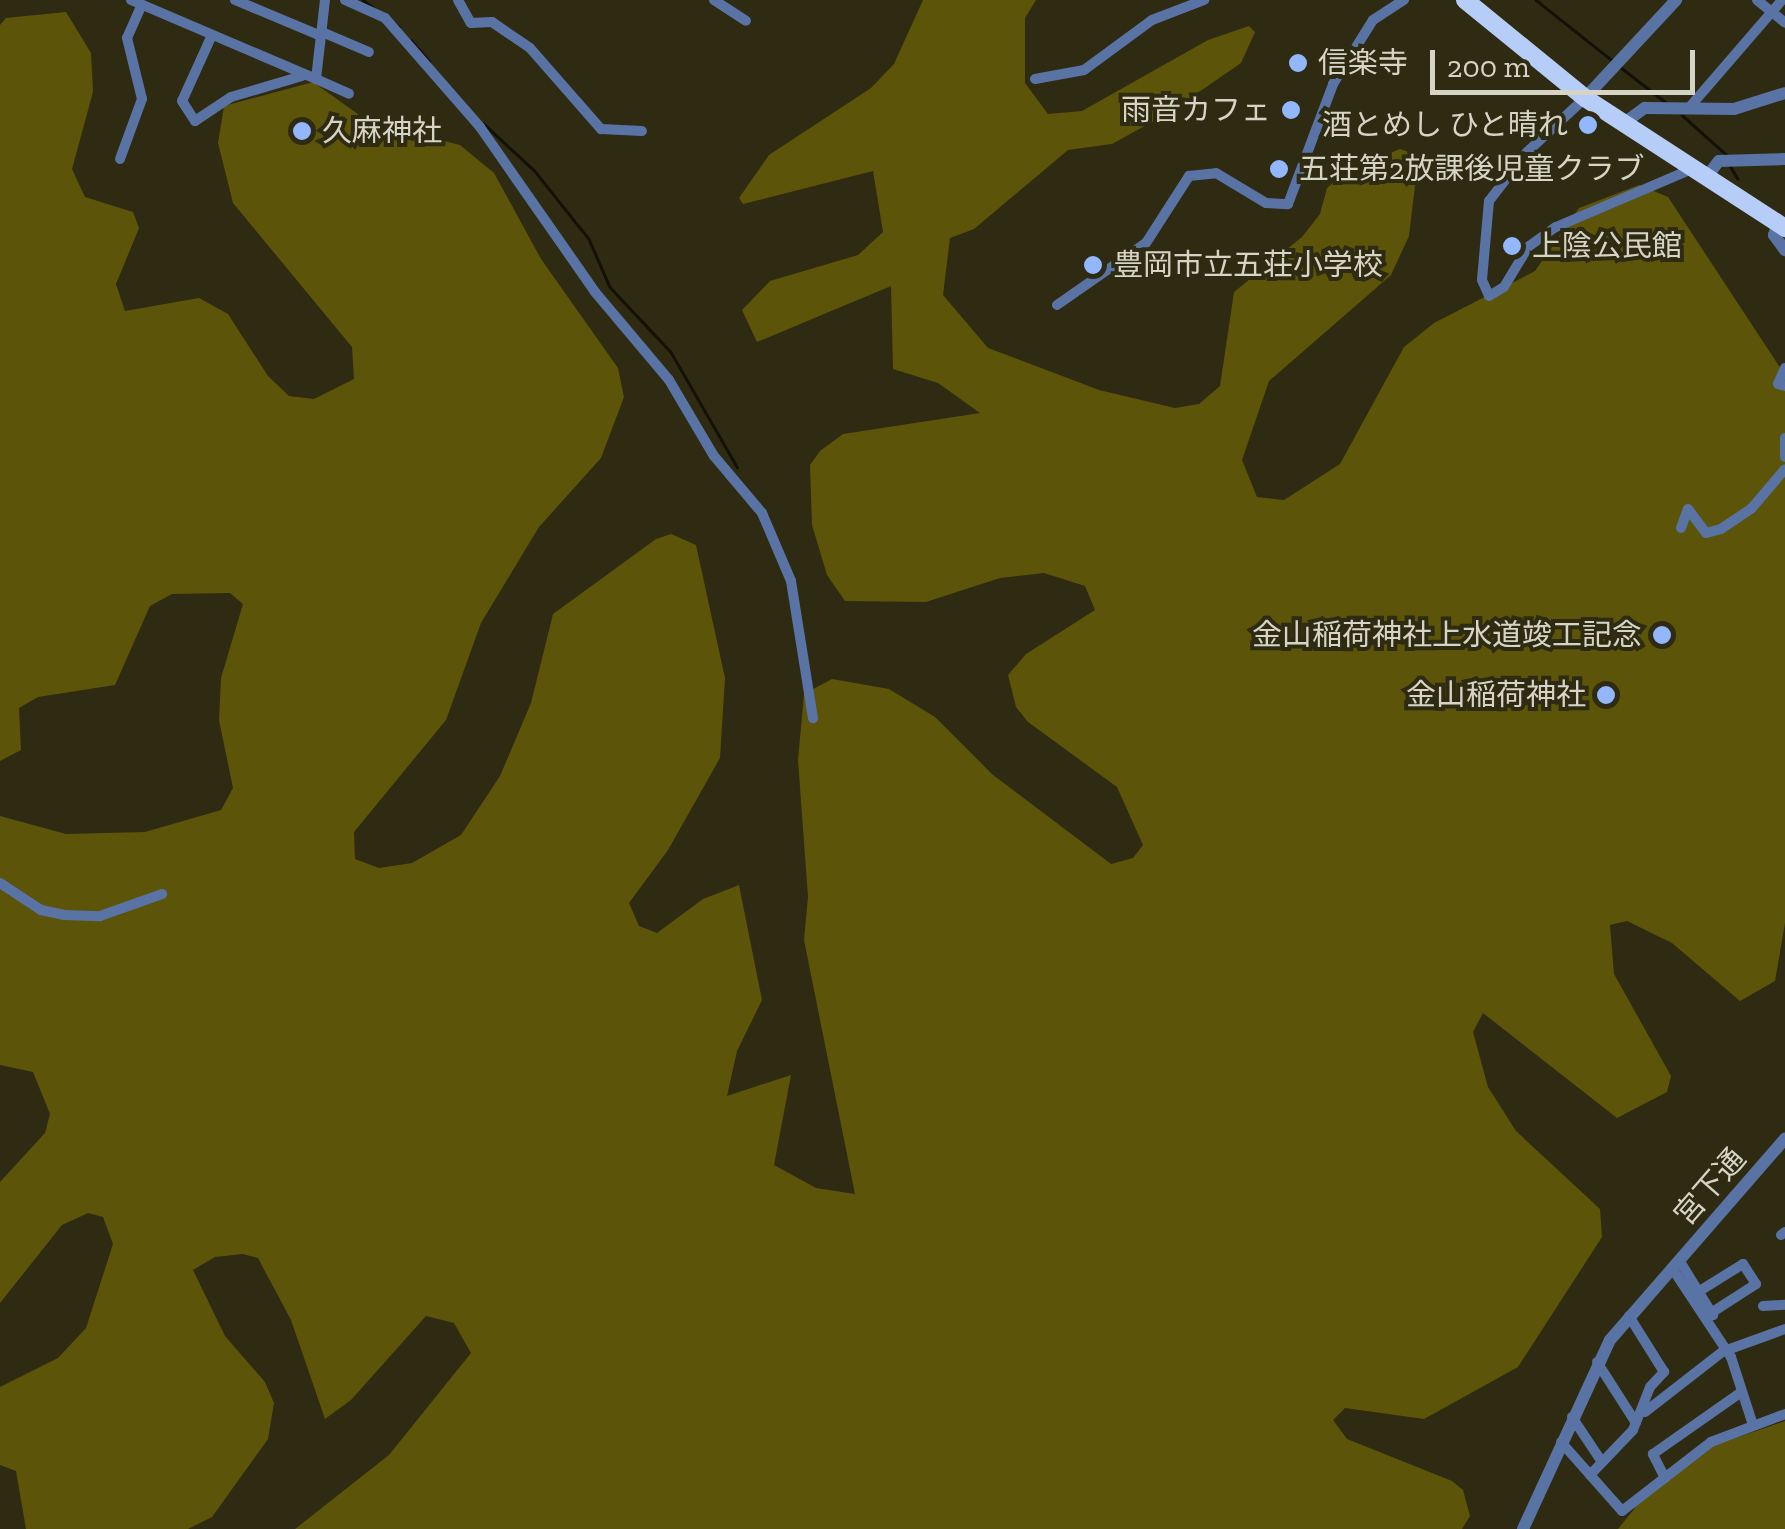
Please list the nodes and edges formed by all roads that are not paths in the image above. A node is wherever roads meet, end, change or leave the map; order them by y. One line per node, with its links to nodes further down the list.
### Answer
1 (235, 0): 16 (street)
2 (325, 0): 16 (street)
3 (345, 0): 40 (street)
4 (458, 0): 27 (street)
5 (714, 0): 14 (street)
6 (1204, 0): 21 (street)
7 (1404, 0): 33 (street)
8 (1464, 0): 24 (highway)
9 (1676, 0): 24 (street)
10 (1757, 0): 13 (street)
11 (1782, 0): 13 (street)
12 (139, 2): 17 (street); 28 (street)
13 (1771, 12): 15 (street); 25 (street)
14 (746, 21)
15 (1785, 24)
16 (321, 34): 18 (street); 20 (street)
17 (212, 35): 19 (street); 19 (street)
18 (370, 52)
19 (304, 76): 20 (street)
20 (316, 79): 23 (street)
21 (1035, 79)
22 (1785, 93): 25 (street)
23 (349, 94)
24 (1584, 98): 26 (highway); 30 (street)
25 (1686, 109): 26 (street)
26 (1624, 123): 30 (highway)
27 (642, 132)
28 (120, 158)
29 (1785, 159): 30 (street)
30 (1699, 174): 31 (highway)
31 (1783, 223): 32 (street)
32 (1785, 250)
33 (1057, 305)
34 (1785, 368): 35 (street)
35 (1785, 386)
36 (1785, 438): 37 (street)
37 (1785, 457)
38 (1785, 469): 39 (street)
39 (1683, 530)
40 (813, 718)
41 (0, 883): 42 (street)
42 (162, 894)
43 (1784, 1142): 44 (street, 宮下通)
44 (1675, 1264): 45 (street); 48 (street, 宮下通); 50 (street)
45 (1698, 1292): 45 (street)
46 (1785, 1304): 47 (street)
47 (1763, 1306)
48 (1629, 1316): 51 (street, 宮下通); 56 (street)
49 (1785, 1329): 50 (street)
50 (1726, 1350): 53 (street); 57 (street)
51 (1597, 1362): 55 (street, 宮下通); 56 (street)
52 (1740, 1394): 61 (street)
53 (1645, 1412)
54 (1785, 1414): 57 (street)
55 (1572, 1416): 58 (street, 宮下通); 59 (street)
56 (1636, 1423): 59 (street)
57 (1754, 1425): 61 (street)
58 (1561, 1442): 60 (street); 62 (street, 宮下通)
59 (1602, 1462): 60 (street)
60 (1590, 1475): 61 (street)
61 (1665, 1478)
62 (1523, 1529)

